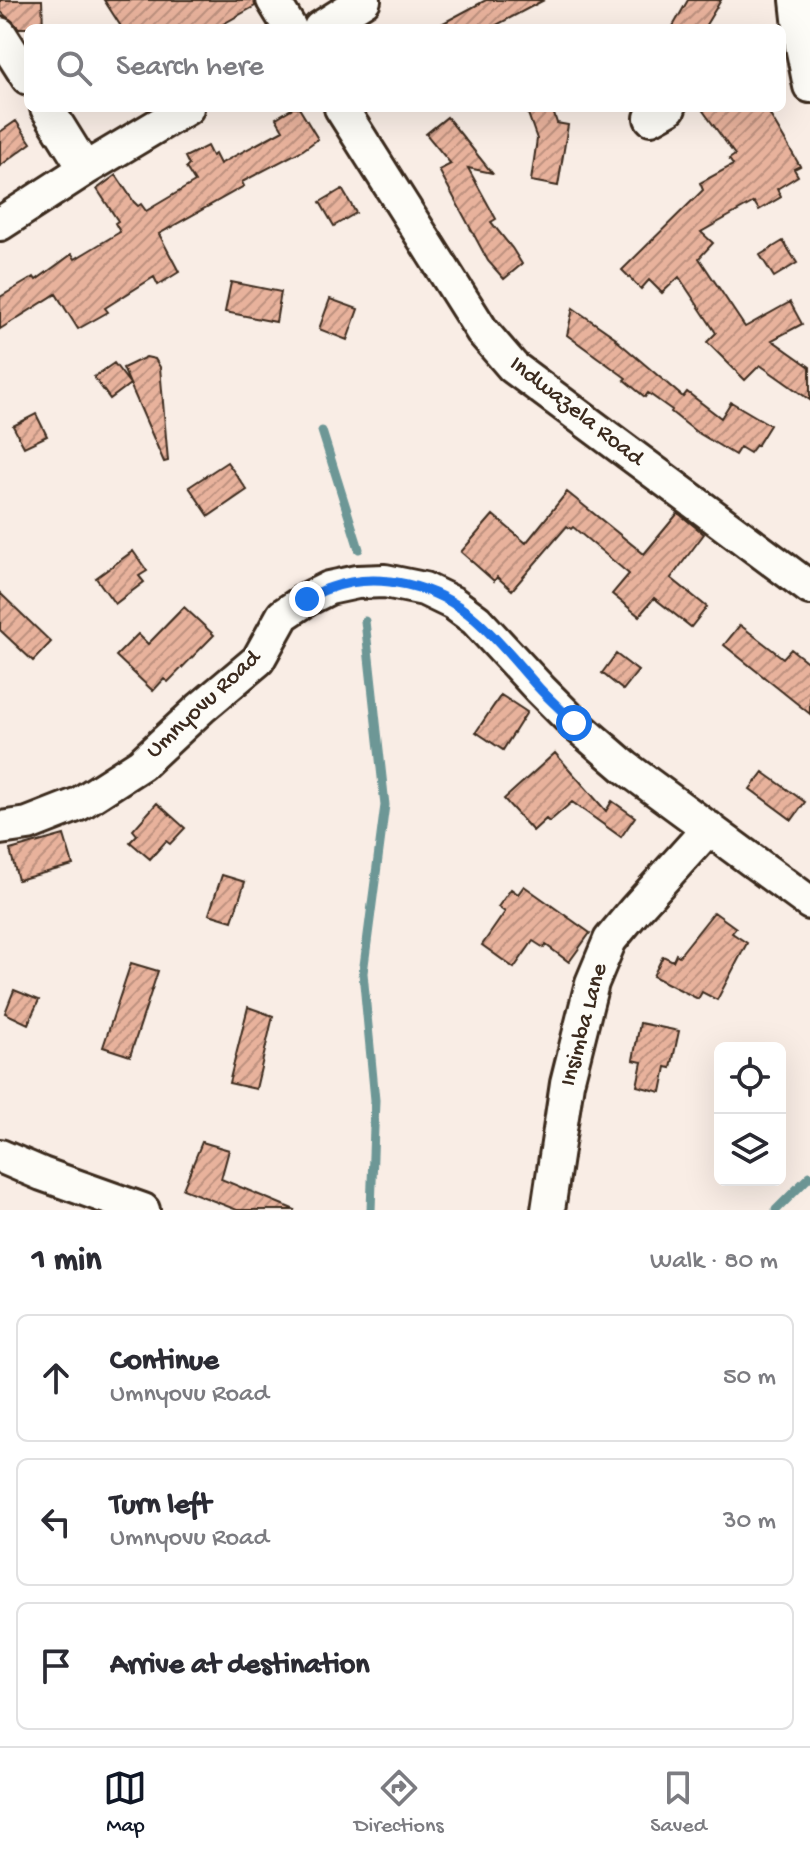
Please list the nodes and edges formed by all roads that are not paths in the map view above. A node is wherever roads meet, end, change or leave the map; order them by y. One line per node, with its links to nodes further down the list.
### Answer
1 (273, 0): 4 (street)
2 (364, 0): 5 (street)
3 (797, 0): 7 (street)
4 (288, 24)
5 (326, 24)
6 (0, 34): 8 (street)
7 (792, 48): 9 (street)
8 (24, 72)
9 (810, 86)
10 (49, 112): 13 (street)
11 (180, 112): 13 (street)
12 (344, 112): 15 (street, Indwazela Road)
13 (85, 169): 14 (street)
14 (0, 224)
15 (810, 588)
16 (0, 828): 17 (street, Umnyovu Road)
17 (709, 828): 18 (street, Umnyovu Road); 21 (street, Insimba Lane)
18 (810, 903)
19 (0, 1156): 20 (street)
20 (143, 1210)
21 (548, 1210)

